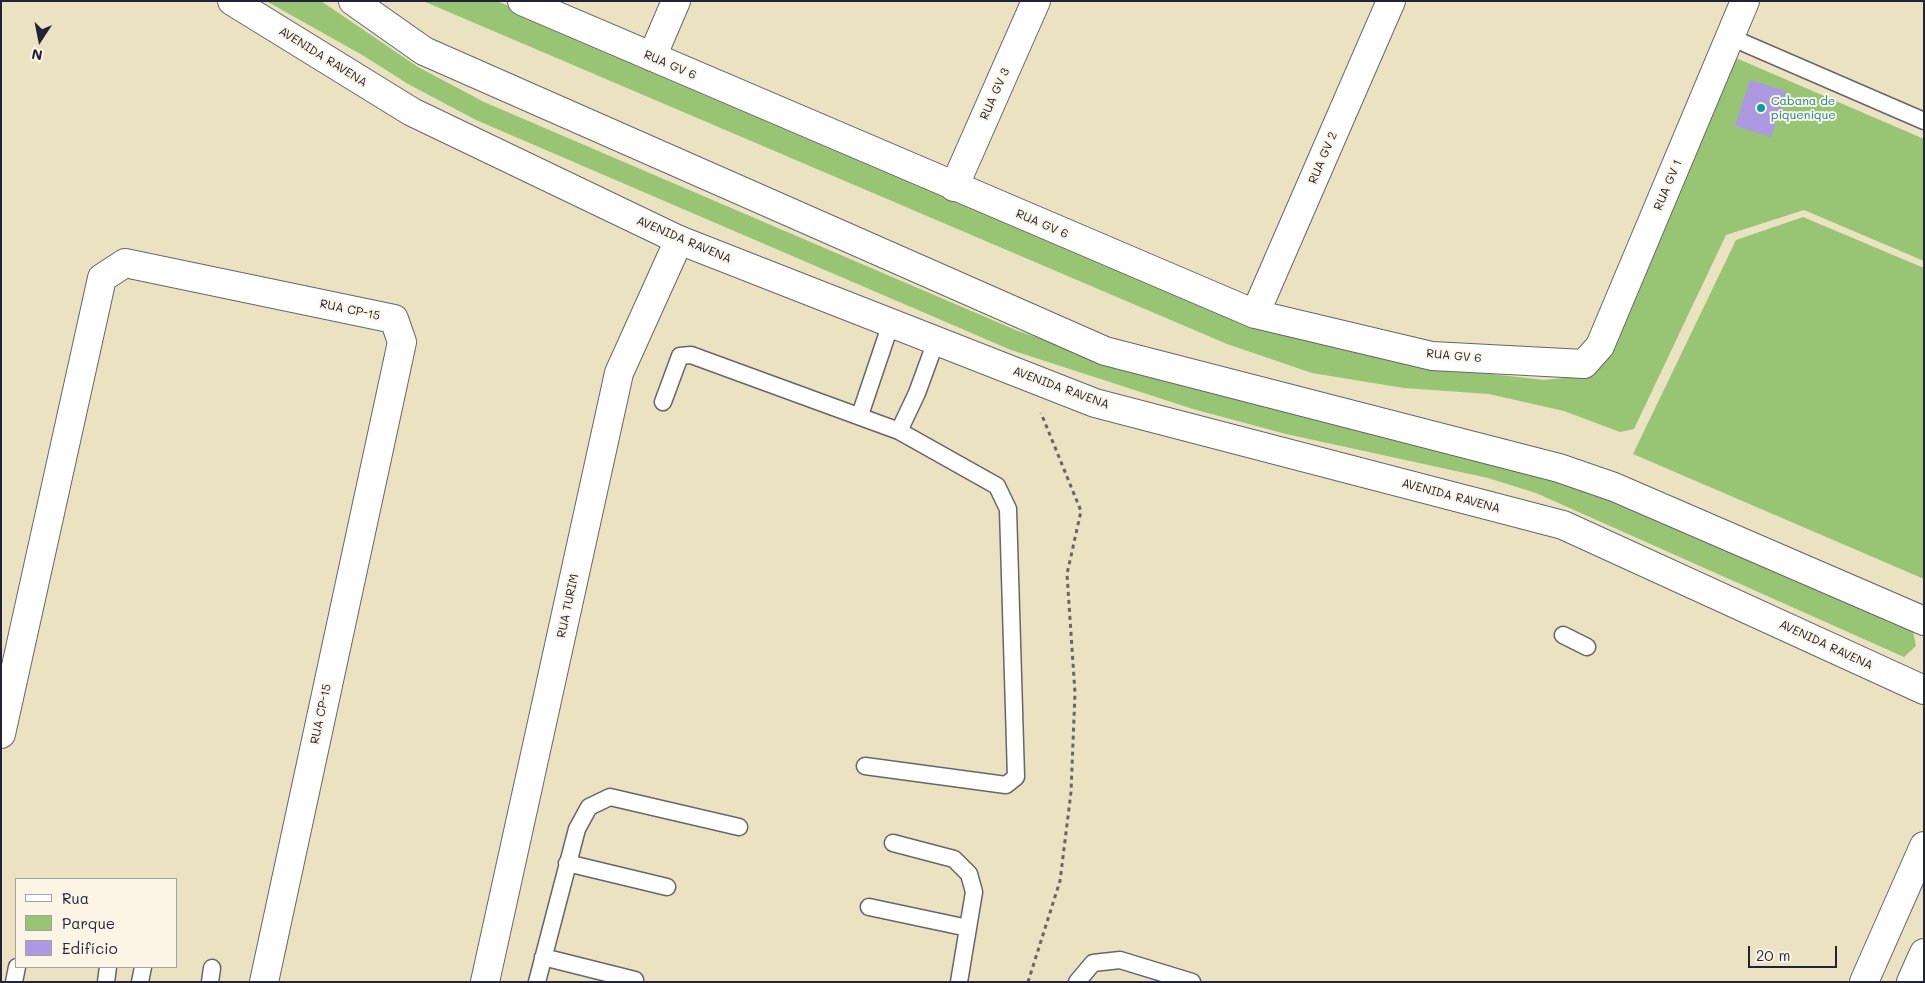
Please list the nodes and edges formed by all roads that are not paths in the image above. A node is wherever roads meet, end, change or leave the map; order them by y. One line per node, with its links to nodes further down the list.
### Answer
1 (232, 1): 12 (street, AVENIDA RAVENA)
2 (353, 1): 20 (street)
3 (522, 1): 9 (street, RUA GV 6)
4 (676, 1): 9 (street)
5 (1036, 1): 11 (street, RUA GV 3)
6 (1391, 1): 13 (street, RUA GV 2)
7 (1745, 1): 8 (street, RUA GV 1)
8 (1730, 37): 10 (lane); 16 (street, RUA GV 1)
9 (652, 57): 11 (street, RUA GV 6)
10 (1924, 121)
11 (954, 187): 13 (street, RUA GV 6)
12 (679, 240): 14 (street, AVENIDA RAVENA); 43 (street, RUA TURIM)
13 (1255, 314): 16 (street, RUA GV 6)
14 (892, 323): 15 (street, AVENIDA RAVENA); 18 (lane)
15 (936, 341): 19 (lane); 23 (street, AVENIDA RAVENA)
16 (1584, 364)
17 (663, 402): 18 (lane)
18 (860, 415): 19 (lane)
19 (899, 431): 25 (lane)
20 (1924, 621)
21 (1563, 635): 22 (lane)
22 (1587, 647)
23 (1924, 690)
24 (1, 734): 42 (street, RUA CP-15)
25 (865, 766)
26 (738, 827): 29 (lane)
27 (892, 843): 32 (lane)
28 (1924, 846): 48 (street)
29 (567, 863): 30 (lane); 34 (lane)
30 (667, 887)
31 (869, 907): 32 (lane)
32 (968, 928): 45 (lane)
33 (1924, 953): 49 (street)
34 (543, 957): 38 (lane); 44 (lane)
35 (17, 968): 39 (lane)
36 (108, 968): 40 (lane)
37 (143, 968): 41 (lane)
38 (634, 980)
39 (14, 982)
40 (106, 982)
41 (140, 982)
42 (264, 982)
43 (485, 982)
44 (537, 982)
45 (958, 982)
46 (1077, 982): 47 (lane)
47 (1192, 982)
48 (1864, 982)
49 (1911, 982)

